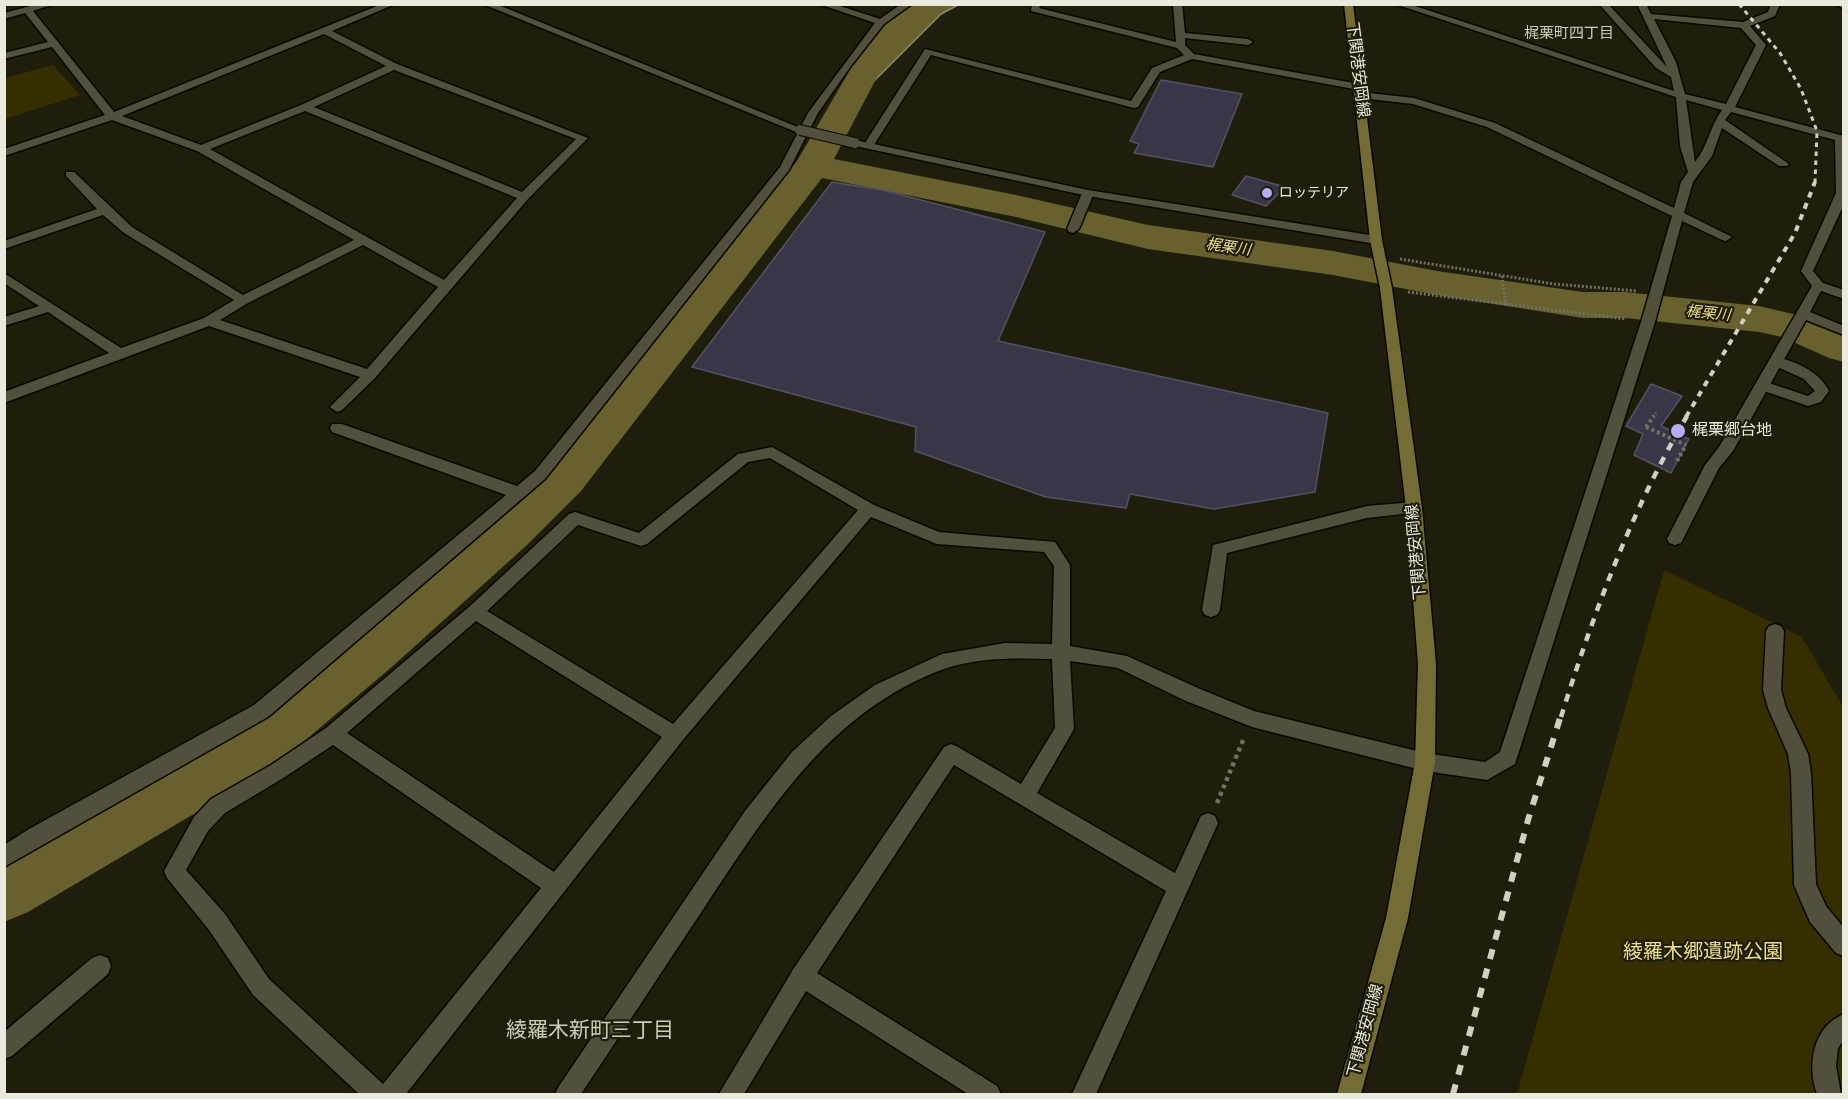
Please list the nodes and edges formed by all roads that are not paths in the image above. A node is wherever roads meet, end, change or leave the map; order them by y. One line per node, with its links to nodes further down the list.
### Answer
1 (50, 4): 15 (street)
2 (391, 4): 20 (street)
3 (487, 4): 35 (street, bridge)
4 (823, 4): 18 (street)
5 (908, 4): 18 (street)
6 (1037, 4): 21 (street)
7 (1178, 4): 21 (street)
8 (1348, 4): 28 (main road, 下関港安岡線)
9 (1399, 4): 29 (street)
10 (1603, 4): 27 (street)
11 (1641, 4): 17 (street)
12 (1776, 4): 19 (street)
13 (1839, 4): 14 (street)
14 (1844, 6)
15 (27, 10): 16 (street); 23 (street)
16 (4, 16)
17 (1648, 16): 19 (street); 27 (street)
18 (882, 22): 68 (street)
19 (1744, 25): 31 (street)
20 (327, 32): 26 (street); 32 (street)
21 (1180, 41): 22 (street); 25 (street)
22 (1248, 42)
23 (52, 44): 24 (street); 32 (street)
24 (4, 56)
25 (1191, 56): 28 (street); 35 (street)
26 (394, 66): 30 (street); 43 (street)
27 (1674, 75): 29 (street)
28 (1360, 91): 45 (street); 48 (main road, 下関港安岡線)
29 (1681, 96): 31 (street); 39 (street)
30 (305, 107): 36 (street); 43 (street)
31 (1729, 108): 33 (street); 34 (street)
32 (112, 117): 36 (street); 37 (street)
33 (1719, 121): 38 (street); 39 (street)
34 (1842, 138): 42 (street)
35 (868, 146): 41 (street)
36 (201, 149): 49 (street)
37 (4, 153)
38 (1783, 164)
39 (1694, 172): 45 (street)
40 (70, 174): 44 (street)
41 (1088, 193): 46 (street); 48 (street)
42 (1843, 193): 53 (street)
43 (524, 197): 52 (street)
44 (105, 210): 50 (street); 55 (street)
45 (1678, 214): 47 (street); 78 (street)
46 (1073, 229)
47 (1726, 237)
48 (1377, 240): 69 (main road, 下関港安岡線)
49 (361, 241): 52 (street); 55 (street)
50 (4, 245)
51 (4, 277): 56 (street)
52 (446, 286): 63 (street)
53 (1818, 286): 54 (street); 57 (street)
54 (1844, 295)
55 (243, 300): 58 (street)
56 (49, 307): 59 (street); 61 (street)
57 (1801, 316): 60 (street); 62 (street)
58 (209, 321): 61 (street); 63 (street)
59 (4, 322)
60 (1844, 332)
61 (120, 354): 65 (street)
62 (1776, 361): 64 (street); 64 (street)
63 (370, 375): 66 (street)
64 (1763, 386): 71 (street)
65 (4, 398)
66 (337, 407)
67 (338, 428): 68 (street)
68 (519, 493): 81 (street)
69 (1414, 508): 72 (street); 78 (main road, 下関港安岡線)
70 (868, 509): 73 (street); 75 (street); 77 (street)
71 (1675, 538)
72 (1211, 610)
73 (475, 612): 76 (street); 77 (street)
74 (1774, 631): 84 (street)
75 (1062, 652): 78 (street); 79 (street); 91 (street)
76 (333, 734): 82 (street); 89 (street)
77 (675, 735): 82 (street)
78 (1425, 762): 95 (main road, 下関港安岡線)
79 (1024, 797): 83 (street); 86 (street)
80 (1208, 823): 83 (street)
81 (4, 856)
82 (556, 886): 90 (street)
83 (1179, 887): 94 (street)
84 (1844, 945)
85 (100, 966): 88 (street)
86 (802, 976): 92 (street); 93 (street)
87 (1844, 1025): 96 (street)
88 (4, 1048)
89 (376, 1095)
90 (391, 1095)
91 (567, 1095)
92 (731, 1095)
93 (989, 1095)
94 (1084, 1095)
95 (1349, 1095)
96 (1829, 1095)

